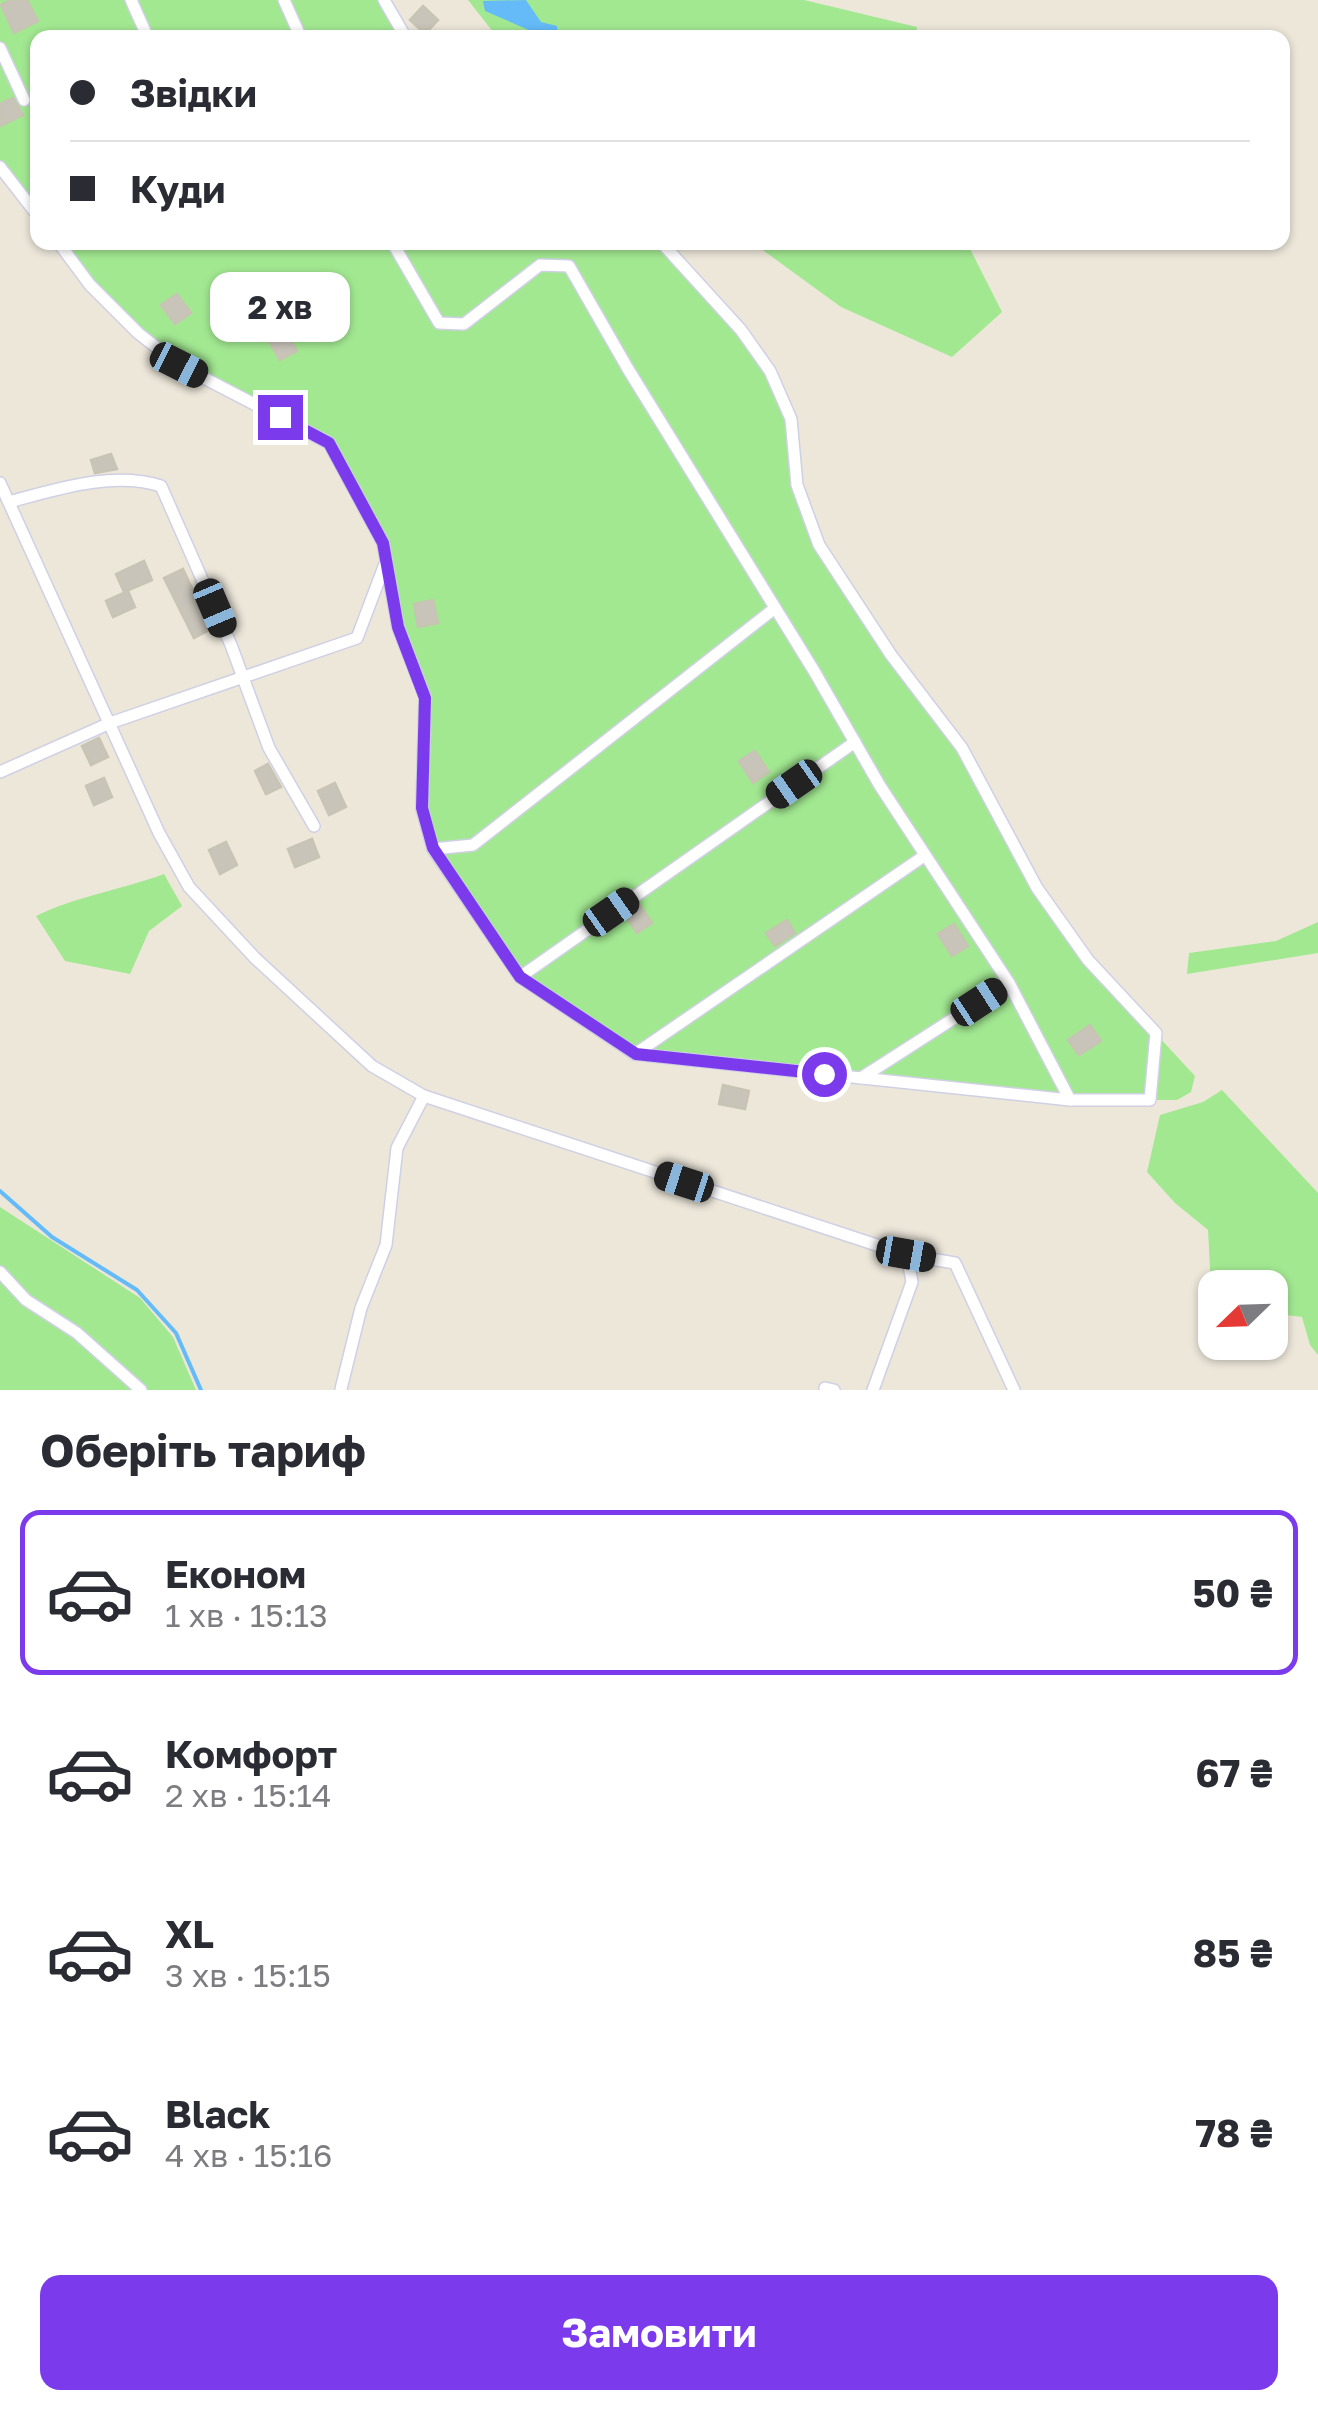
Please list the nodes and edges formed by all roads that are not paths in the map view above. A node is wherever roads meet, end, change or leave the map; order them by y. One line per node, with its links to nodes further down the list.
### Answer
1 (132, 0): 4 (street)
2 (284, 0): 5 (street)
3 (384, 0): 6 (street)
4 (145, 30)
5 (297, 30)
6 (401, 30)
7 (0, 48): 8 (street)
8 (24, 100)
9 (0, 167): 10 (street)
10 (30, 206)
11 (64, 250): 16 (street)
12 (397, 250): 17 (street)
13 (668, 250): 30 (street)
14 (0, 483): 15 (street)
15 (9, 502): 18 (street); 19 (street)
16 (386, 560): 18 (street); 23 (street)
17 (776, 608): 20 (street); 23 (street)
18 (242, 676): 19 (street); 22 (street)
19 (110, 723): 21 (street); 29 (street)
20 (855, 742): 24 (street); 25 (street)
21 (0, 772)
22 (314, 826)
23 (433, 848): 25 (street)
24 (924, 856): 26 (street); 27 (street)
25 (520, 977): 27 (street)
26 (1008, 982): 28 (street); 30 (street)
27 (636, 1054): 28 (street)
28 (862, 1078): 30 (street)
29 (424, 1096): 31 (street); 33 (street)
30 (1070, 1100)
31 (906, 1254): 35 (street); 36 (street)
32 (0, 1272): 34 (street)
33 (341, 1389)
34 (141, 1390)
35 (873, 1390)
36 (1014, 1390)

